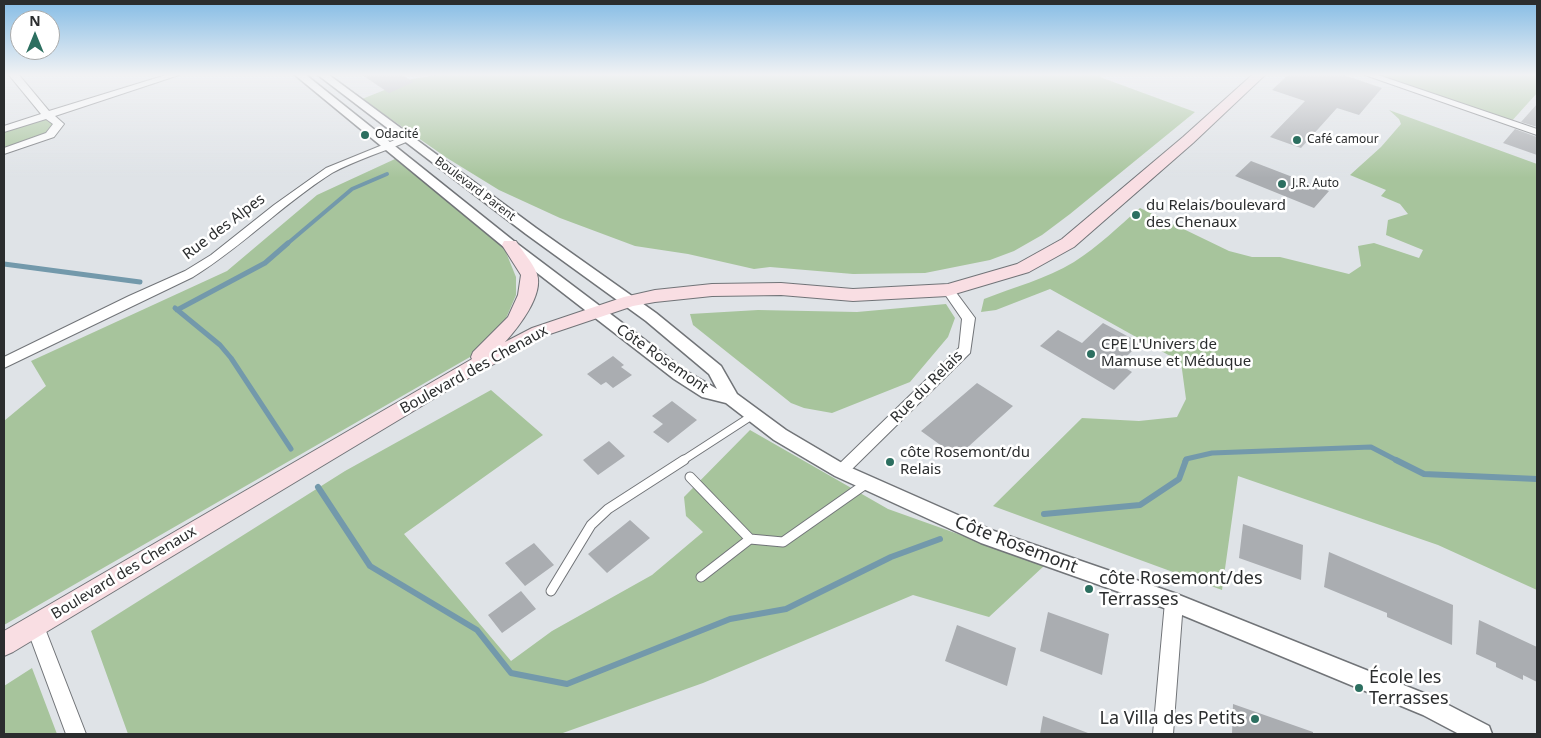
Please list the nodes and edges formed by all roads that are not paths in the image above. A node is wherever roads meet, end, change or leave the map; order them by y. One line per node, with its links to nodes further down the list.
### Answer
1 (43, 109): 7 (street)
2 (64, 109): 7 (street)
3 (343, 109): 11 (street, Boulevard Parent)
4 (370, 109): 10 (street, Boulevard Parent)
5 (1221, 109): 14 (main road, Boulevard des Chenaux)
6 (1472, 109): 9 (street)
7 (47, 115): 8 (street); 12 (street)
8 (4, 129)
9 (1537, 132)
10 (407, 138): 11 (street, Rue des Alpes); 15 (street, Boulevard Parent)
11 (388, 146): 13 (street, Boulevard Parent); 17 (street, Rue des Alpes)
12 (4, 151)
13 (510, 245): 16 (street, Boulevard Parent); 18 (main road)
14 (948, 290): 15 (main road, Boulevard des Chenaux); 21 (street, Rue du Relais)
15 (630, 301): 16 (main road, Boulevard des Chenaux); 19 (street, Côte Rosemont)
16 (596, 312): 18 (main road, Boulevard des Chenaux); 19 (street, Côte Rosemont)
17 (4, 363)
18 (453, 378): 28 (main road, Boulevard des Chenaux)
19 (731, 398): 20 (street, Côte Rosemont)
20 (753, 415): 21 (street, Côte Rosemont); 26 (lane)
21 (841, 471): 23 (street, Côte Rosemont)
22 (690, 477): 24 (lane)
23 (867, 483): 24 (lane); 27 (street, Côte Rosemont)
24 (750, 539): 25 (lane)
25 (701, 577)
26 (551, 591)
27 (1174, 602): 31 (street); 32 (street, Côte Rosemont)
28 (35, 626): 29 (main road, Boulevard des Chenaux); 30 (street)
29 (4, 644)
30 (76, 734)
31 (1163, 734)
32 (1481, 734)

